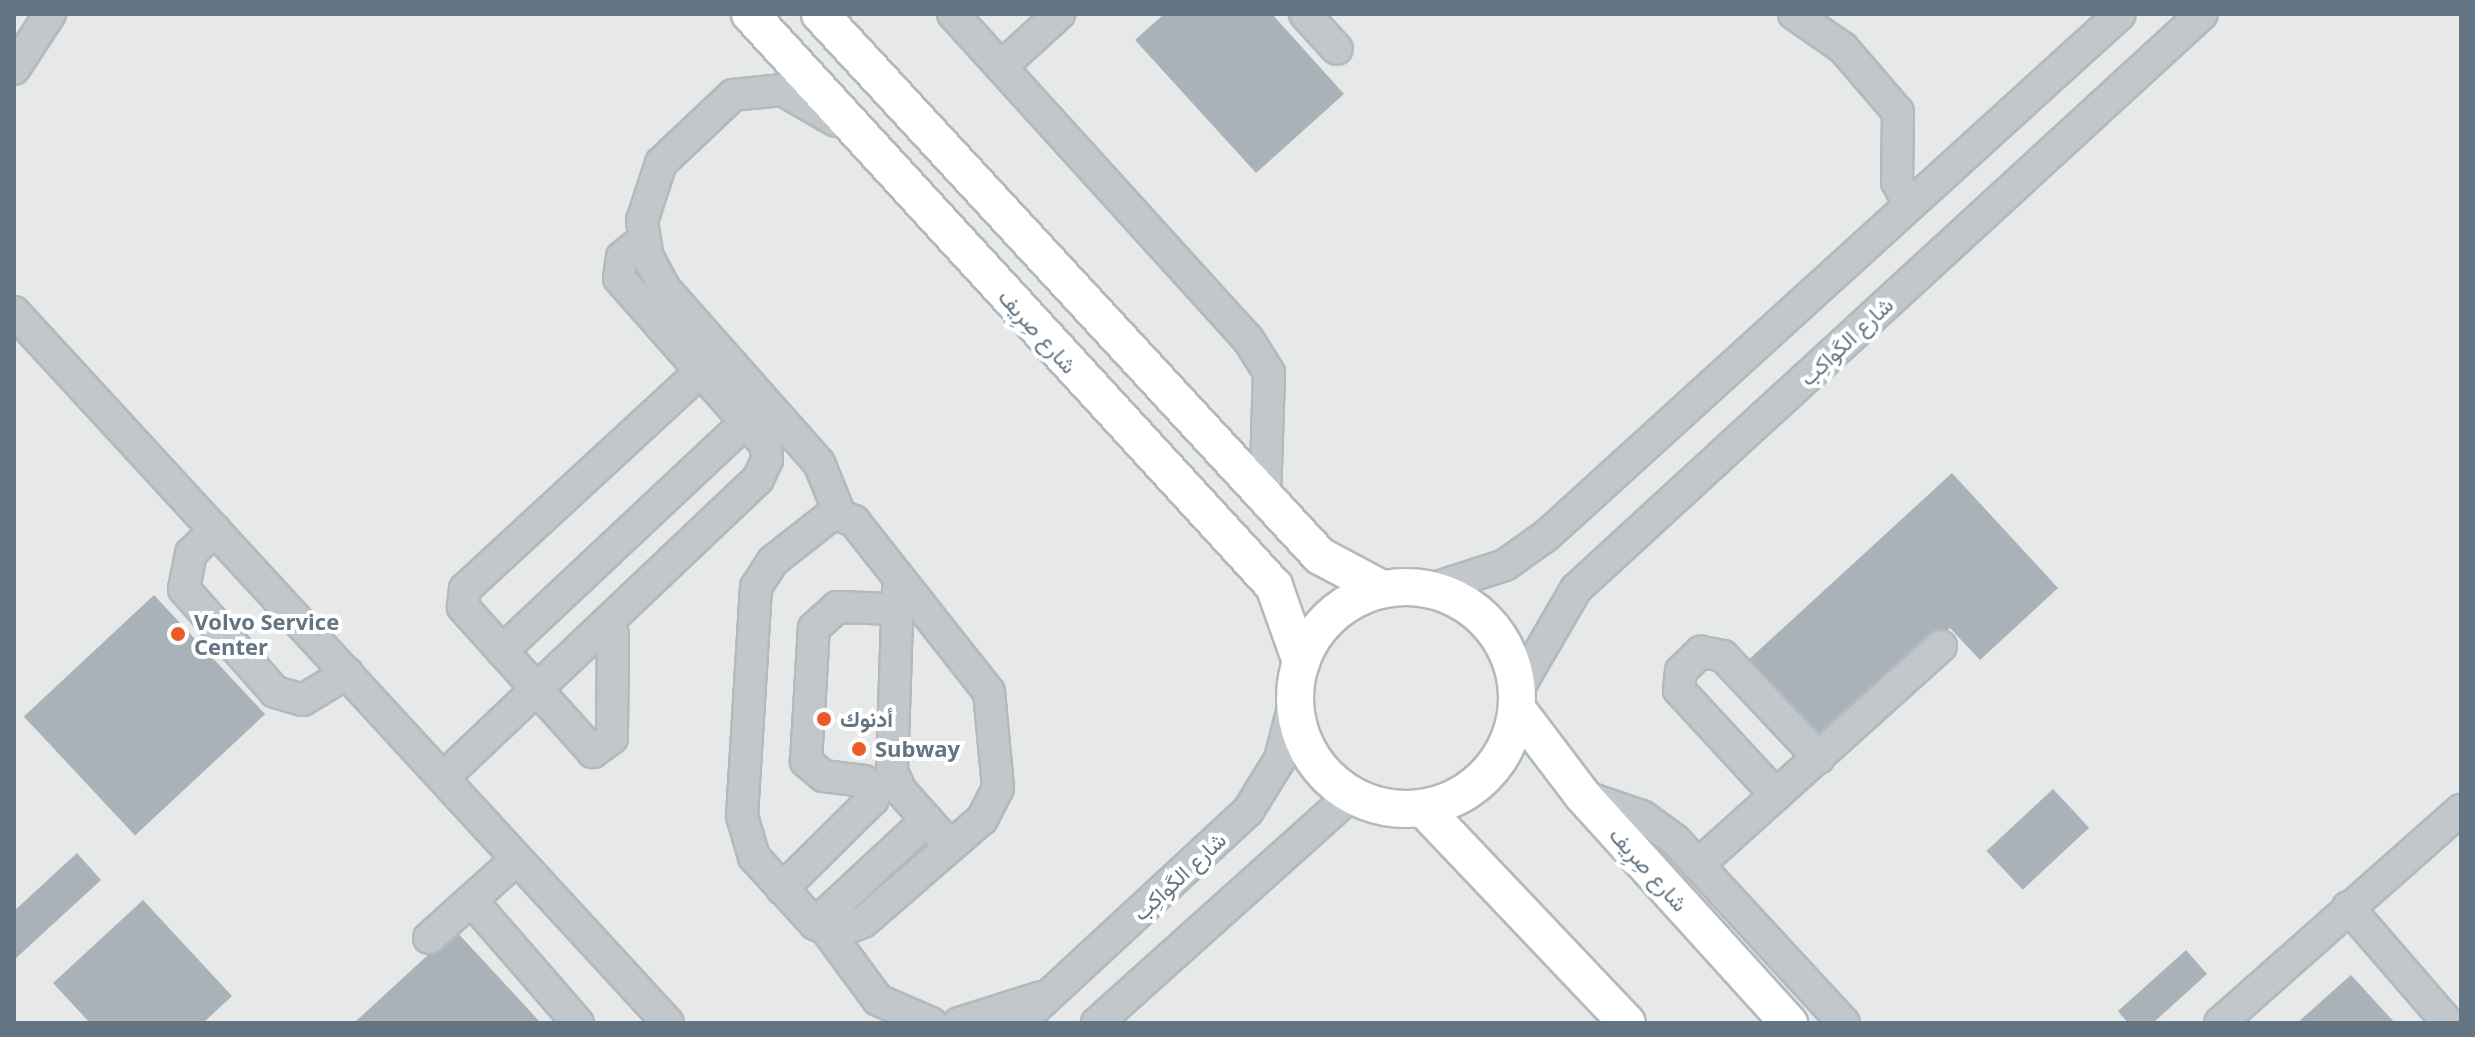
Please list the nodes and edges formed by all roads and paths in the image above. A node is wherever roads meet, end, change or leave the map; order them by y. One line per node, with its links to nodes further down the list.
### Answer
1 (50, 14): 12 (street)
2 (750, 14): 13 (main road, شارع صِرِيف)
3 (820, 14): 19 (main road)
4 (953, 14): 11 (street)
5 (1059, 14): 11 (street)
6 (1305, 14): 10 (street)
7 (1794, 14): 14 (street)
8 (2120, 14): 14 (street)
9 (2202, 14): 32 (street, شارع الكَواكِب)
10 (1337, 49)
11 (1001, 67): 19 (street)
12 (14, 69)
13 (868, 143): 15 (street); 29 (main road, شارع صِرِيف)
14 (1910, 205): 24 (street)
15 (644, 239): 17 (street); 20 (street)
16 (14, 312): 21 (street)
17 (701, 371): 18 (street); 28 (street)
18 (746, 422): 26 (street); 28 (street)
19 (1265, 498): 23 (main road)
20 (839, 512): 22 (street); 45 (street)
21 (215, 530): 30 (street); 30 (street)
22 (899, 577): 25 (street); 42 (street)
23 (1382, 589): 24 (main road); 29 (main road)
24 (1431, 589): 32 (main road)
25 (897, 609): 41 (street); 45 (street)
26 (606, 623): 31 (street); 31 (street)
27 (1941, 646): 34 (street)
28 (502, 651): 31 (street)
29 (1301, 662): 33 (main road)
30 (347, 673): 35 (street)
31 (537, 689): 35 (street)
32 (1518, 699): 38 (main road, شارع صِرِيف); 39 (main road)
33 (1295, 700): 36 (main road); 50 (street, شارع الكَواكِب)
34 (1819, 758): 37 (street); 37 (street)
35 (443, 778): 43 (street)
36 (1351, 795): 39 (main road); 57 (street)
37 (1776, 795): 44 (street)
38 (1583, 796): 44 (street); 59 (main road, شارع صِرِيف)
39 (1423, 808): 58 (main road)
40 (2461, 810): 47 (street)
41 (927, 820): 42 (street); 48 (street)
42 (950, 846): 48 (street)
43 (517, 859): 46 (street); 53 (street)
44 (1698, 865): 60 (street)
45 (782, 889): 48 (street)
46 (471, 900): 49 (street); 52 (street)
47 (2348, 907): 51 (street); 61 (street)
48 (821, 928): 54 (street)
49 (429, 938)
50 (1050, 994): 55 (street); 56 (street, شارع الكَواكِب)
51 (2452, 1014)
52 (578, 1023)
53 (668, 1023)
54 (931, 1023)
55 (959, 1023)
56 (1019, 1023)
57 (1097, 1023)
58 (1627, 1023)
59 (1789, 1023)
60 (1844, 1023)
61 (2220, 1023)

